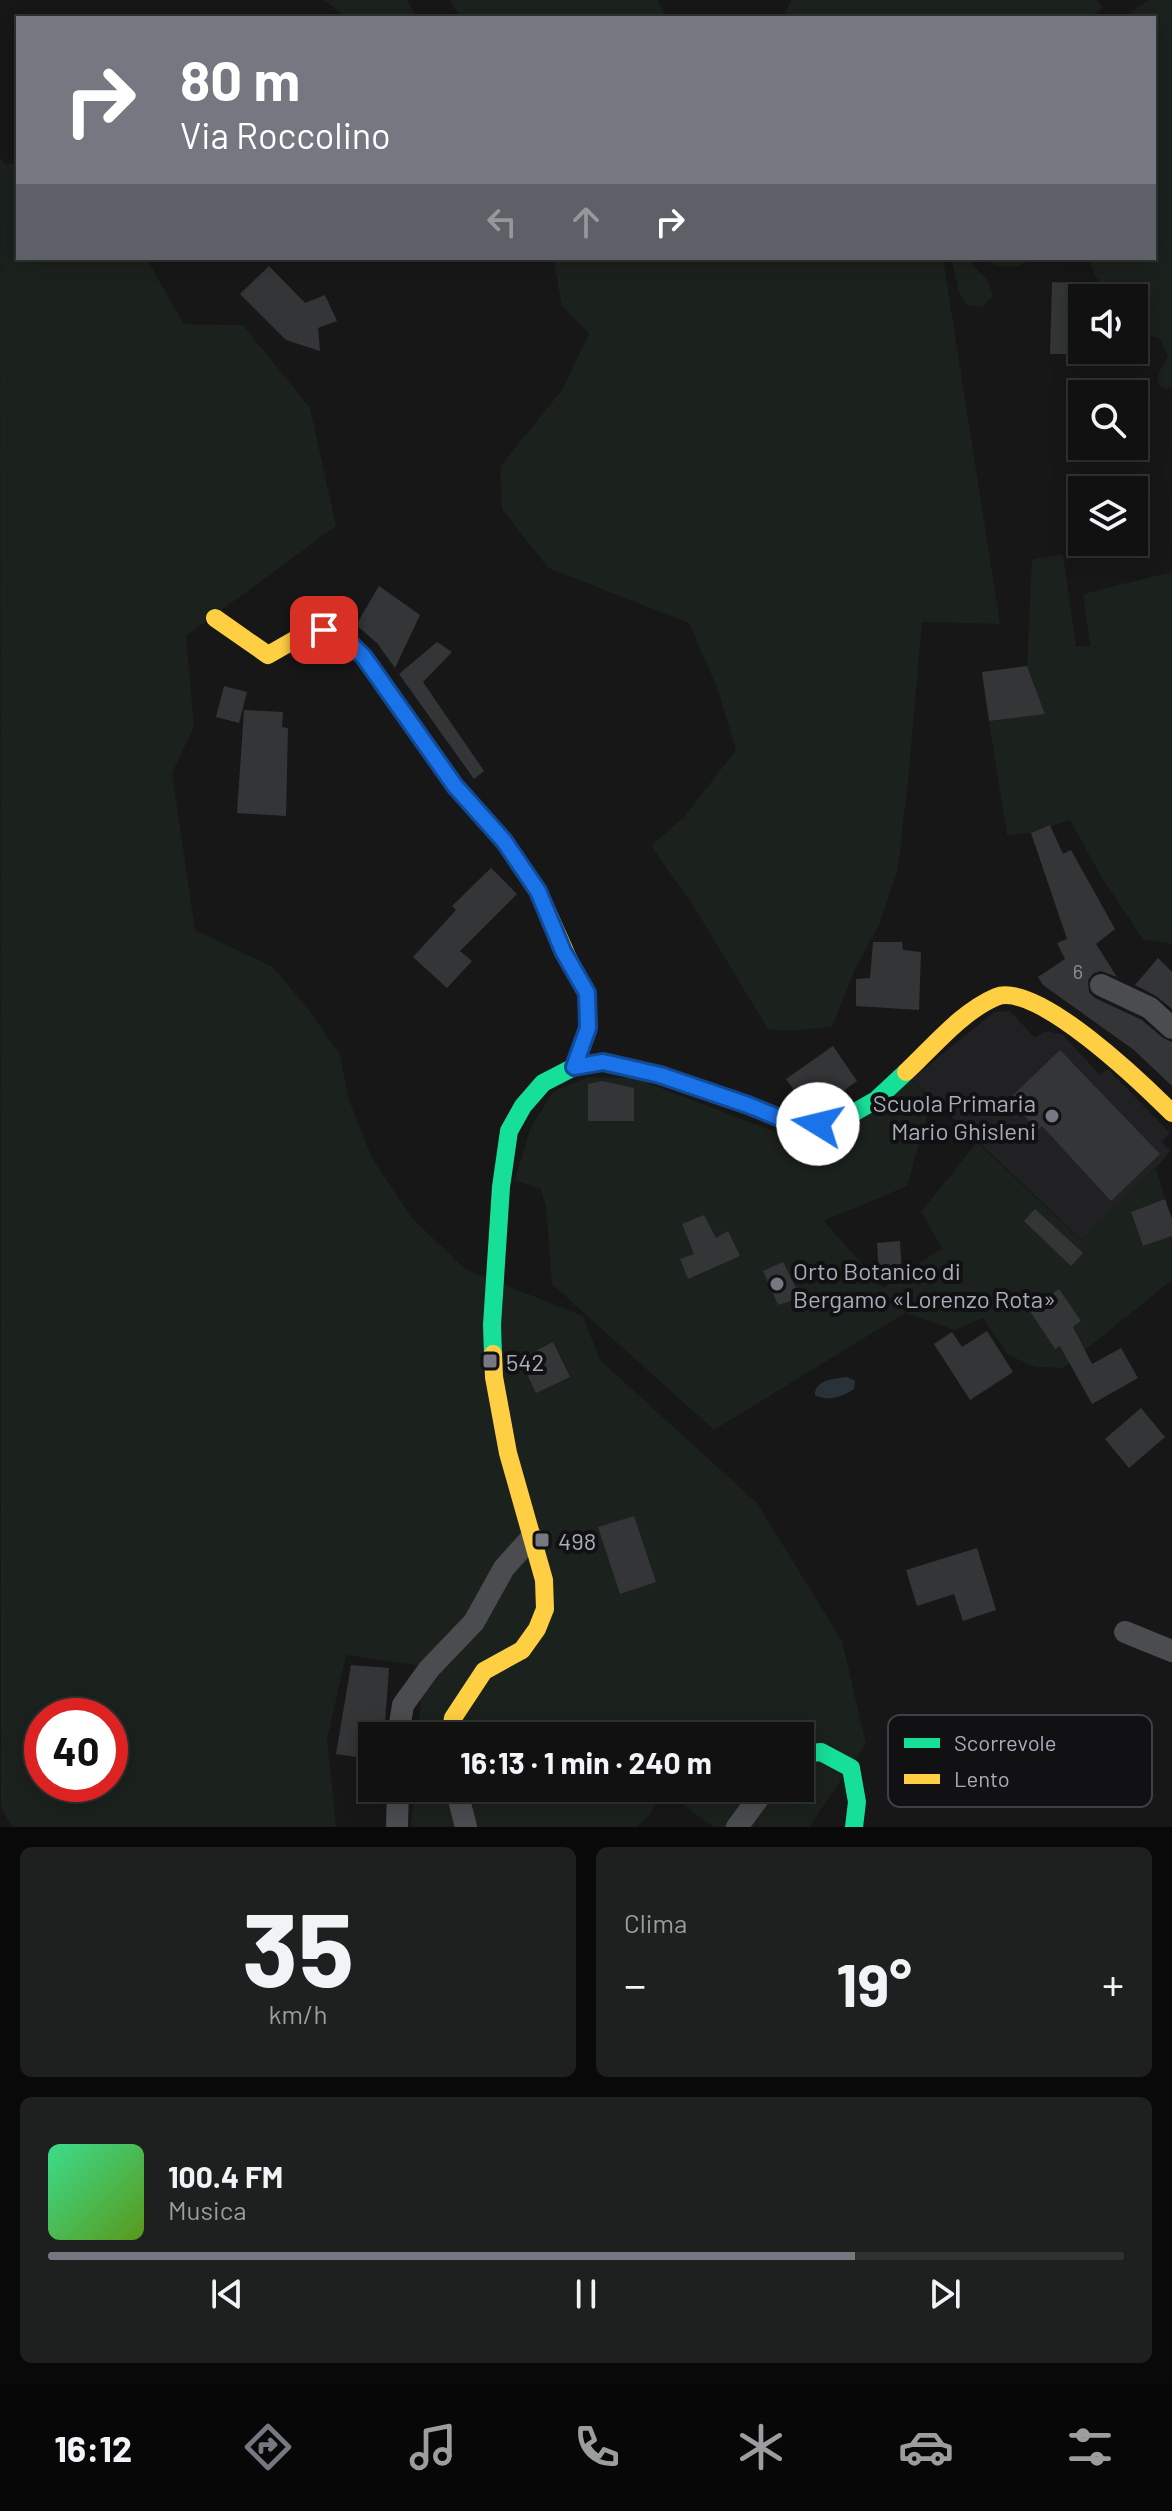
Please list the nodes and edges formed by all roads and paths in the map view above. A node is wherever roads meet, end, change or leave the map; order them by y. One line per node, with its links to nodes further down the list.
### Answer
1 (215, 618): 4 (street)
2 (1101, 985): 3 (street)
3 (1172, 1028)
4 (574, 1067): 5 (street); 6 (street)
5 (1172, 1113)
6 (532, 1537): 9 (street); 10 (street)
7 (1125, 1632): 8 (street)
8 (1172, 1651)
9 (400, 1722)
10 (452, 1722)
11 (814, 1752): 18 (street)
12 (398, 1802): 15 (street)
13 (460, 1802): 16 (street)
14 (756, 1802): 17 (street)
15 (397, 1827)
16 (466, 1827)
17 (737, 1827)
18 (854, 1827)

